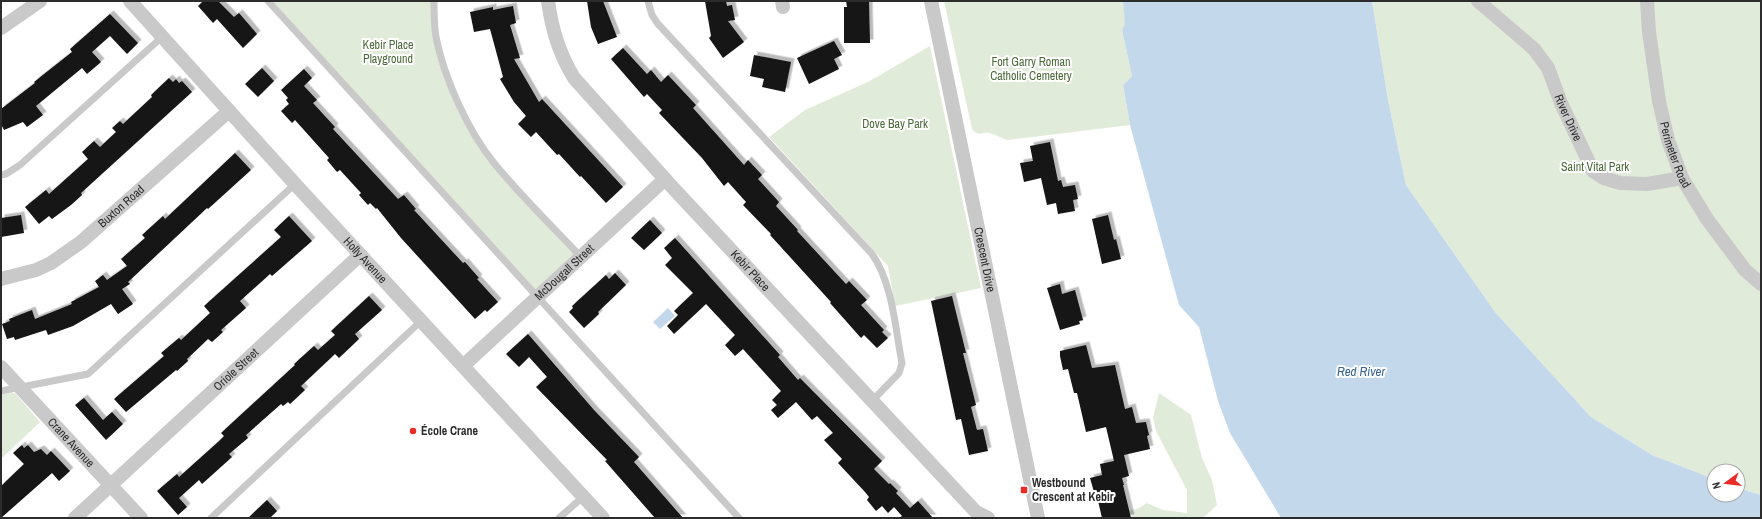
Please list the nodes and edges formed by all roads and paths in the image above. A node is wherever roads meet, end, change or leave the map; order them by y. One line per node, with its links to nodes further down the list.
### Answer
1 (40, 1): 10 (street)
2 (130, 1): 11 (street, Holly Avenue)
3 (268, 1): 21 (lane)
4 (434, 1): 18 (lane)
5 (548, 1): 15 (street, Kebir Place)
6 (648, 1): 27 (lane)
7 (931, 1): 37 (street, Crescent Drive)
8 (1478, 1): 14 (street, River Drive)
9 (1647, 1): 14 (street, Perimeter Road)
10 (1, 28)
11 (162, 37): 12 (street, Holly Avenue); 13 (lane)
12 (229, 111): 16 (street, Holly Avenue); 19 (street, Buxton Road)
13 (1, 175)
14 (1682, 178): 20 (street, Perimeter Road)
15 (665, 179): 18 (street, McDougall Street); 27 (street, Kebir Place)
16 (295, 184): 17 (street, Holly Avenue); 25 (lane)
17 (360, 255): 22 (street, Holly Avenue); 28 (street, Oriole Street)
18 (581, 257): 21 (street, McDougall Street)
19 (1, 279)
20 (1761, 284)
21 (537, 298): 23 (street, McDougall Street); 35 (lane)
22 (421, 321): 23 (street, Holly Avenue); 32 (lane)
23 (463, 366): 29 (street, Holly Avenue)
24 (1, 367): 25 (street, Crane Avenue)
25 (19, 387): 26 (lane); 28 (street, Crane Avenue)
26 (1, 390)
27 (872, 401): 36 (street, Kebir Place)
28 (111, 484): 30 (street, Oriole Street); 31 (street, Crane Avenue)
29 (583, 497): 33 (lane); 34 (street, Holly Avenue)
30 (75, 518)
31 (141, 518)
32 (211, 518)
33 (560, 518)
34 (603, 518)
35 (739, 518)
36 (988, 518)
37 (1038, 518)

